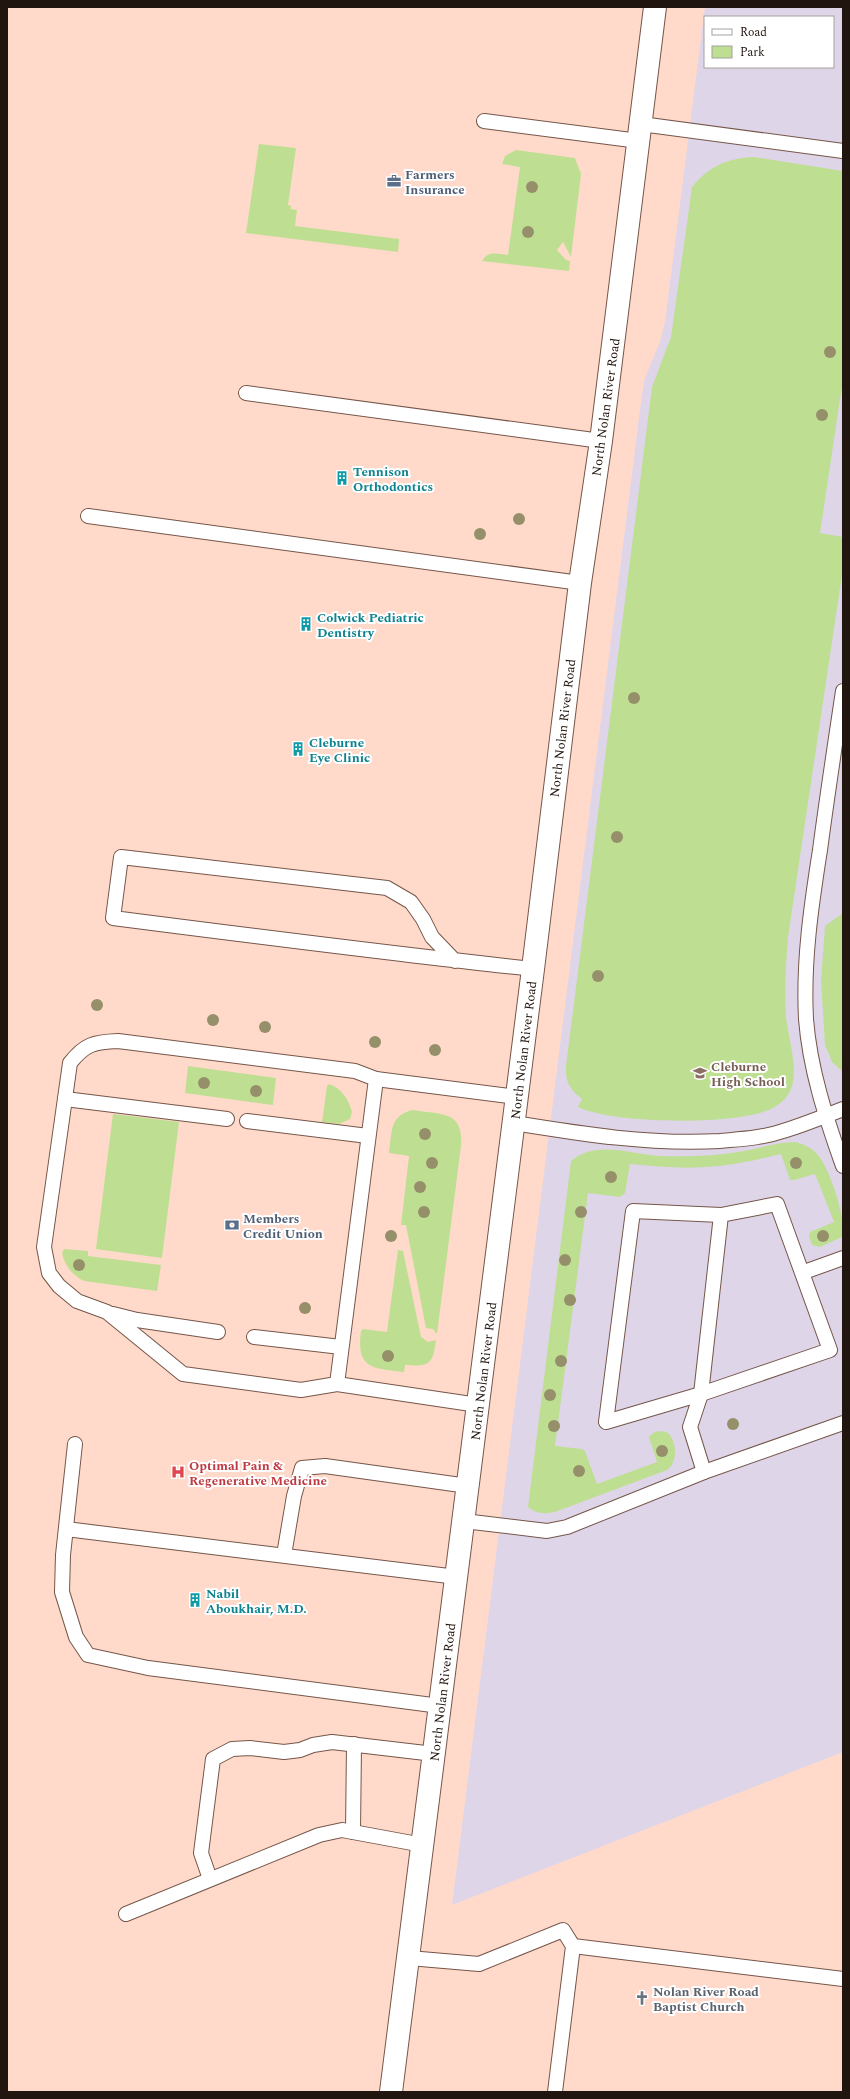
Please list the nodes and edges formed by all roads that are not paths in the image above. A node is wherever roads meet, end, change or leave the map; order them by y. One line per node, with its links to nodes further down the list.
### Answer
1 (655, 7): 3 (main road, North Nolan River Road)
2 (484, 121): 3 (lane)
3 (640, 133): 4 (lane); 6 (main road, North Nolan River Road)
4 (843, 150)
5 (246, 393): 6 (lane)
6 (601, 440): 8 (main road, North Nolan River Road)
7 (88, 516): 8 (lane)
8 (580, 583): 11 (main road, North Nolan River Road)
9 (843, 692): 16 (lane)
10 (455, 961): 10 (lane); 11 (lane)
11 (533, 969): 13 (main road, North Nolan River Road)
12 (376, 1079): 13 (lane); 14 (lane); 20 (lane)
13 (517, 1097): 19 (main road, North Nolan River Road)
14 (65, 1099): 17 (lane); 25 (lane)
15 (843, 1109): 16 (lane)
16 (825, 1116): 19 (lane); 21 (lane)
17 (227, 1119)
18 (247, 1121): 20 (lane)
19 (514, 1124): 31 (main road, North Nolan River Road)
20 (368, 1136): 28 (lane)
21 (843, 1166)
22 (721, 1215): 24 (lane); 30 (lane); 30 (lane)
23 (843, 1258): 24 (lane)
24 (804, 1272): 30 (lane)
25 (107, 1312): 26 (lane); 29 (lane)
26 (218, 1332)
27 (254, 1337): 28 (lane)
28 (341, 1347): 29 (lane)
29 (337, 1384): 31 (lane)
30 (701, 1394): 34 (lane)
31 (478, 1404): 35 (main road, North Nolan River Road)
32 (843, 1423): 34 (lane)
33 (75, 1444): 37 (lane)
34 (704, 1472): 36 (lane)
35 (468, 1486): 36 (main road, North Nolan River Road); 38 (lane)
36 (464, 1521): 39 (main road, North Nolan River Road)
37 (66, 1529): 38 (lane); 40 (lane)
38 (284, 1555): 39 (lane)
39 (457, 1577): 40 (main road, North Nolan River Road)
40 (440, 1706): 42 (main road, North Nolan River Road)
41 (354, 1744): 42 (lane); 43 (lane); 45 (lane)
42 (434, 1754): 44 (main road, North Nolan River Road)
43 (354, 1832): 44 (lane); 45 (lane)
44 (423, 1845): 48 (main road, North Nolan River Road)
45 (210, 1879): 46 (lane)
46 (126, 1914)
47 (573, 1946): 48 (lane); 49 (lane); 51 (lane)
48 (409, 1958): 50 (main road, North Nolan River Road)
49 (843, 1979)
50 (391, 2092)
51 (555, 2092)

